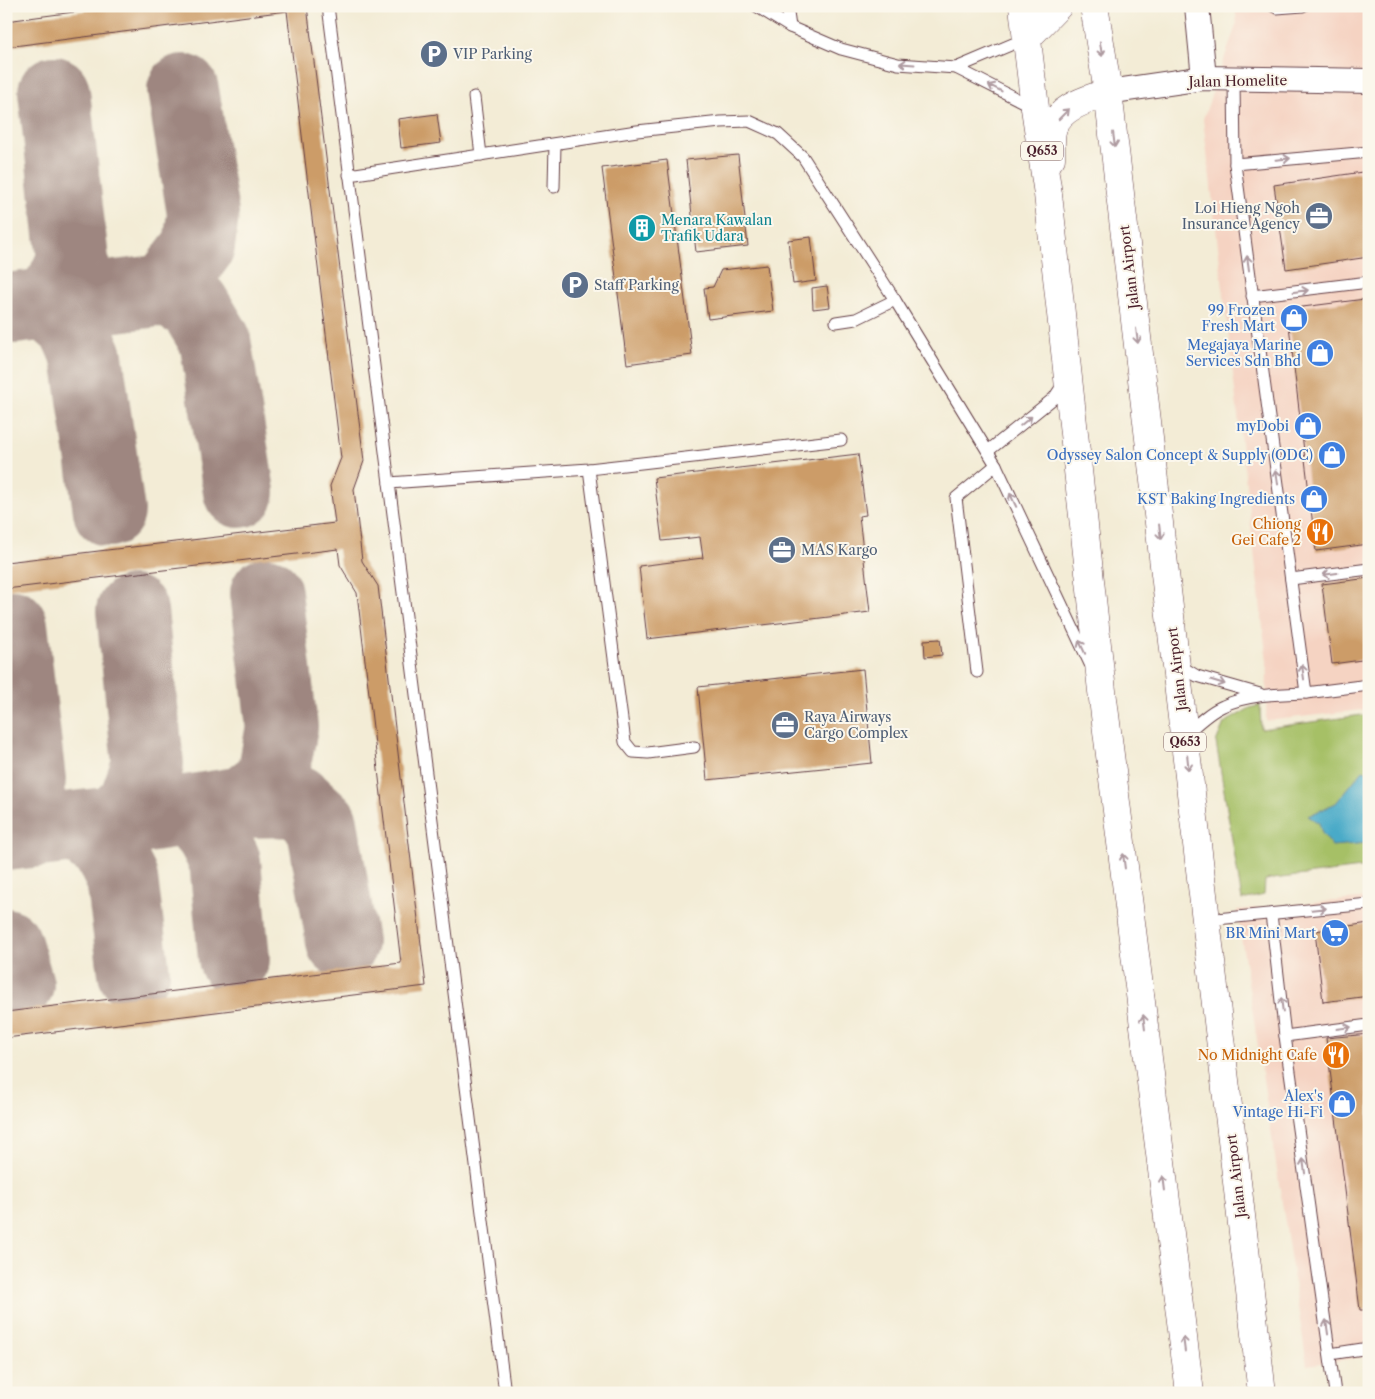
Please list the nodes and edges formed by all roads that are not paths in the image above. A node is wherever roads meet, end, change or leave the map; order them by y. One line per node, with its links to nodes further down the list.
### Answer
1 (328, 6): 23 (lane)
2 (756, 6): 10 (lane)
3 (787, 6): 10 (lane)
4 (1023, 6): 11 (main road, Q653)
5 (1058, 6): 11 (main road)
6 (1094, 6): 16 (main road, Jalan Airport / Q653, one-way to 16)
7 (1197, 6): 13 (street)
8 (1273, 6): 9 (lane)
9 (1303, 6)
10 (790, 27): 12 (lane, one-way to 10)
11 (1027, 38): 12 (lane); 18 (main road, Q653)
12 (956, 68): 18 (lane, one-way to 12)
13 (1204, 78): 14 (street, Jalan Homelite); 16 (street, Jalan Homelite)
14 (1234, 79): 15 (street, Jalan Homelite); 22 (lane)
15 (1369, 81)
16 (1108, 92): 25 (main road, one-way to 16); 38 (main road, Jalan Airport / Q653, one-way to 38)
17 (474, 97): 21 (lane)
18 (1035, 108): 25 (main road, Q653)
19 (555, 144): 21 (lane); 24 (lane); 28 (lane)
20 (1369, 152): 22 (lane, one-way to 20)
21 (481, 155): 23 (lane)
22 (1234, 164): 27 (lane, one-way to 22)
23 (349, 175): 35 (lane)
24 (554, 187)
25 (1048, 194): 30 (main road, Q653)
26 (1369, 282): 27 (lane, one-way to 26)
27 (1252, 296): 37 (lane, one-way to 27)
28 (895, 300): 29 (lane); 32 (lane)
29 (836, 322)
30 (1069, 376): 32 (lane, one-way to 30); 41 (main road, Q653)
31 (841, 440): 34 (lane)
32 (988, 451): 33 (lane)
33 (996, 465): 39 (lane); 41 (lane, one-way to 33)
34 (589, 469): 35 (lane); 45 (lane)
35 (389, 483): 53 (lane)
36 (1369, 569): 37 (lane, one-way to 37)
37 (1290, 579): 42 (lane, one-way to 37)
38 (1176, 664): 43 (lane, one-way to 43); 44 (main road, Jalan Airport / Q653)
39 (977, 672)
40 (1369, 685): 42 (lane)
41 (1102, 691): 54 (main road, Q653, one-way to 41)
42 (1306, 692): 43 (lane)
43 (1262, 694): 44 (lane)
44 (1185, 735): 48 (main road, Jalan Airport / Q653, one-way to 48)
45 (694, 747)
46 (1369, 904): 47 (lane, one-way to 46)
47 (1271, 914): 48 (lane); 50 (lane, one-way to 47)
48 (1205, 920): 55 (main road, Jalan Airport / Q653)
49 (1369, 1025): 50 (lane, one-way to 49)
50 (1286, 1036): 52 (lane, one-way to 50)
51 (1369, 1348): 52 (lane)
52 (1330, 1354): 56 (lane)
53 (505, 1393)
54 (1190, 1393)
55 (1262, 1393)
56 (1335, 1393)

